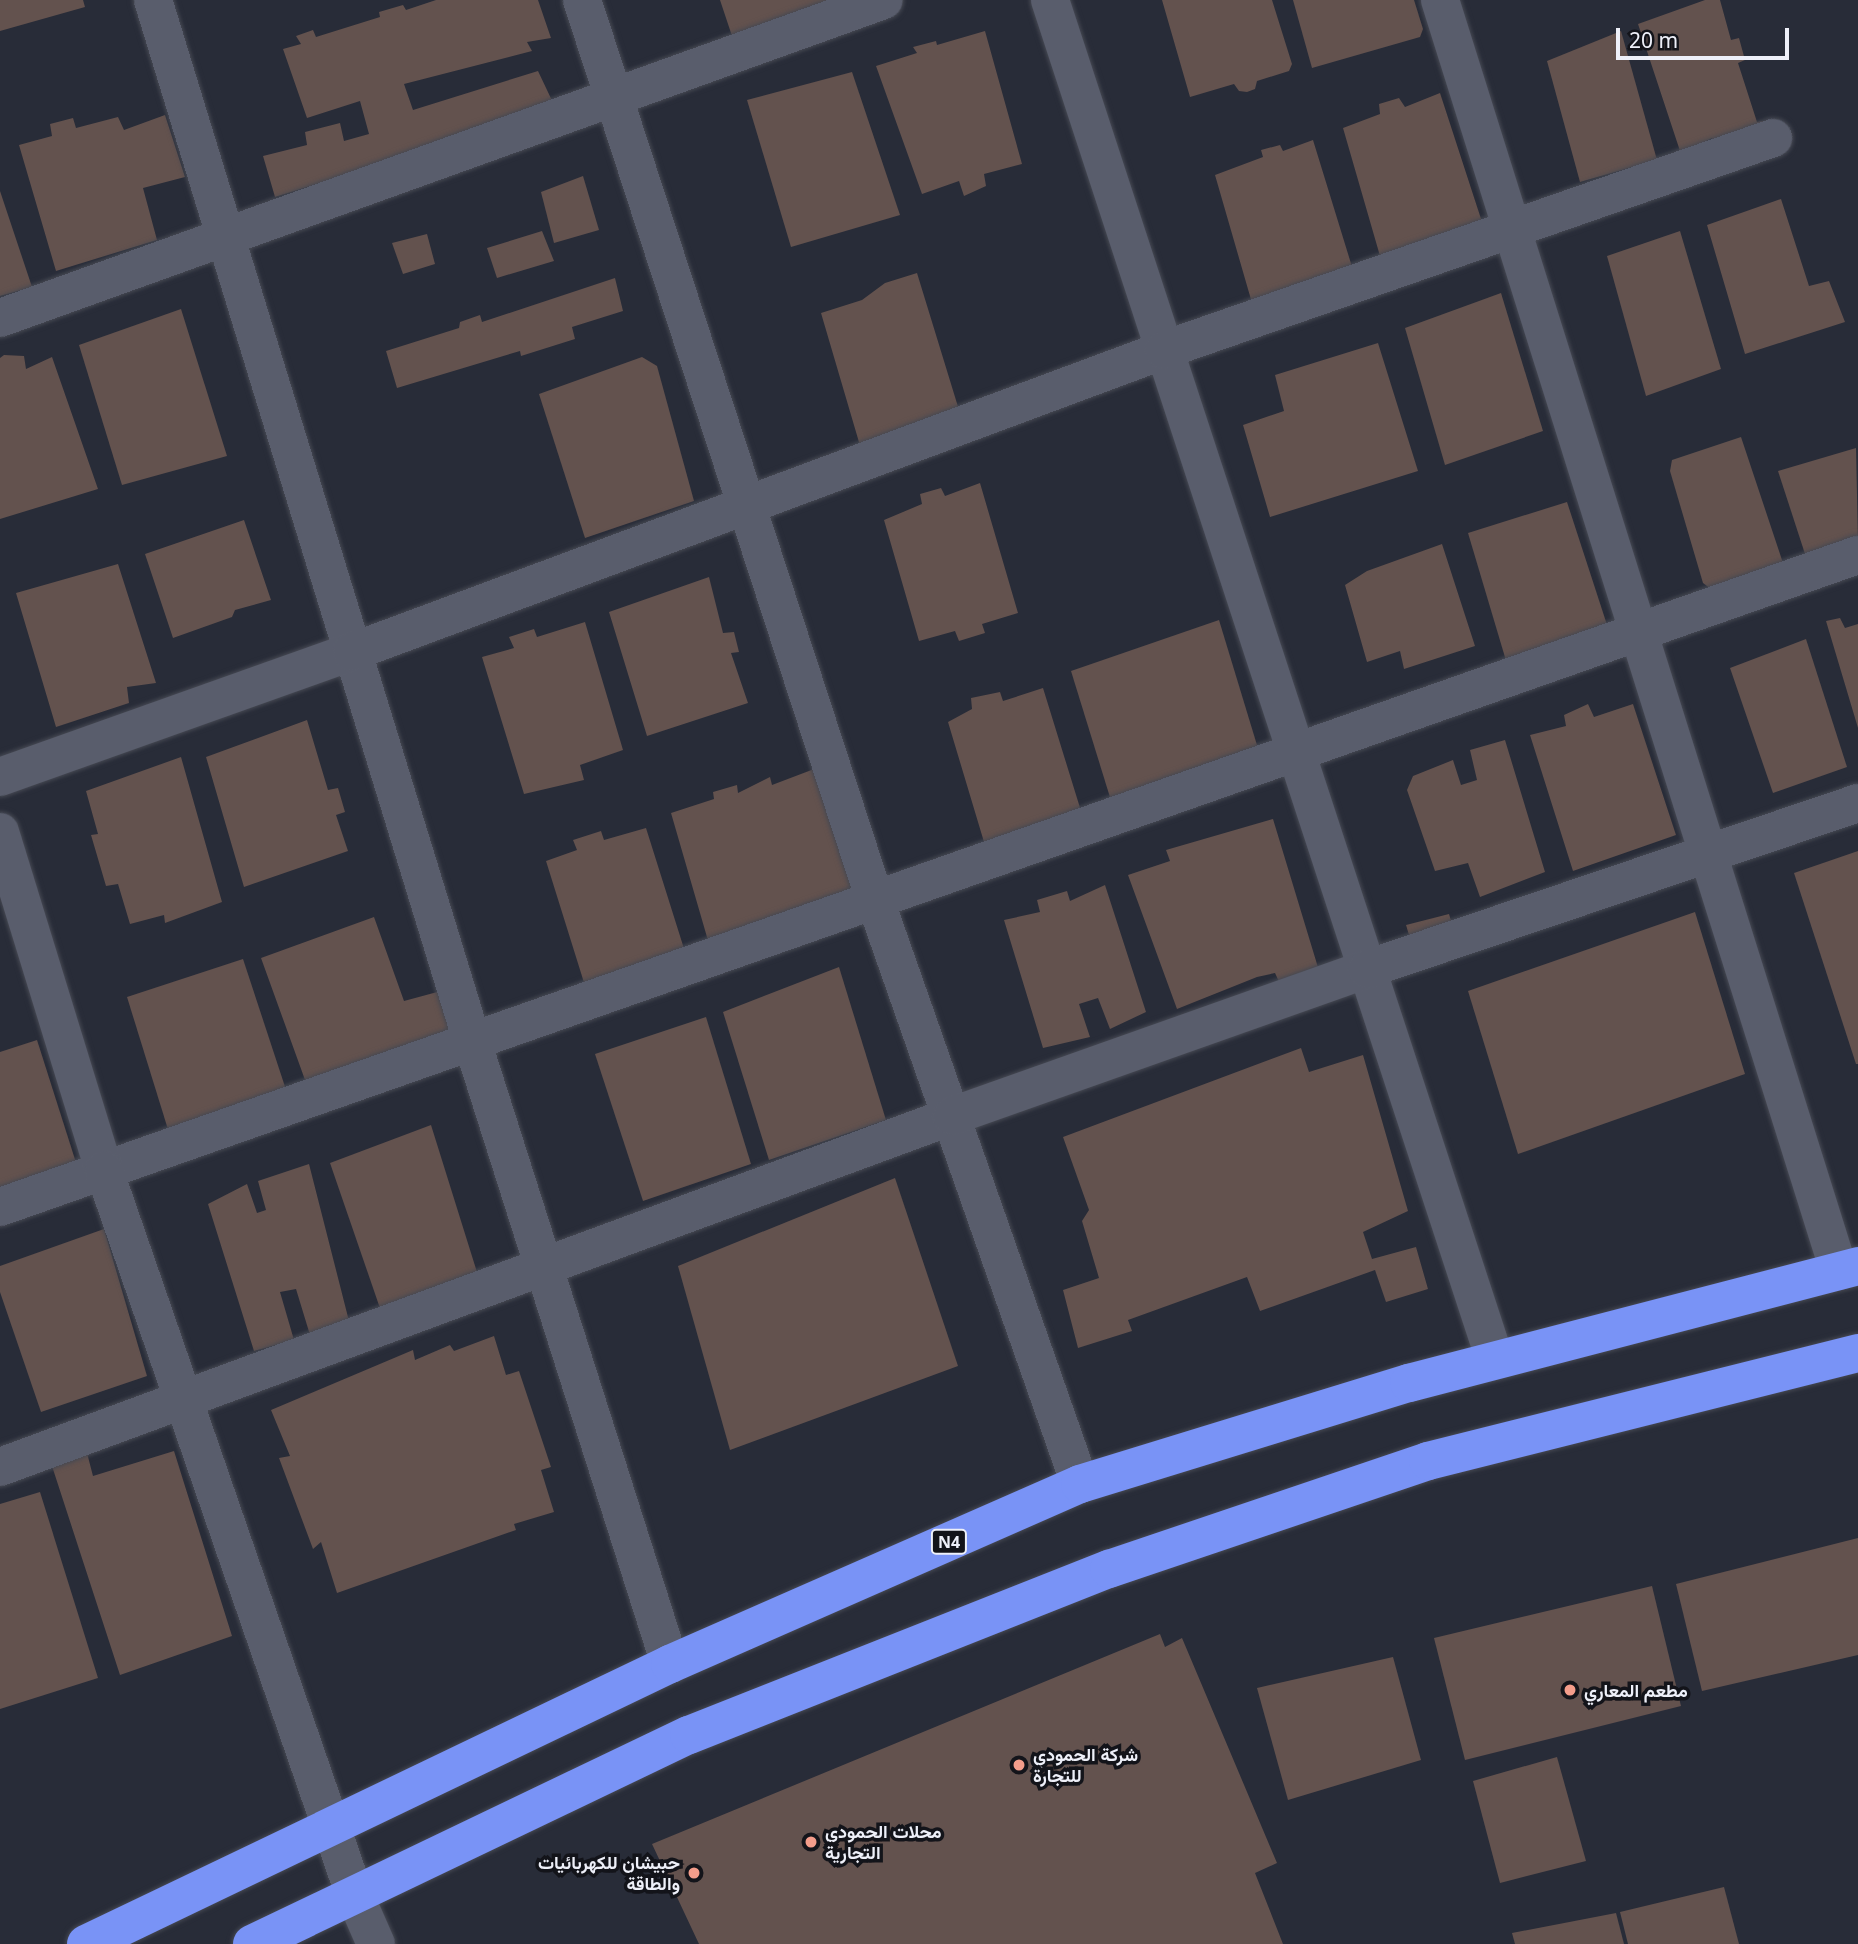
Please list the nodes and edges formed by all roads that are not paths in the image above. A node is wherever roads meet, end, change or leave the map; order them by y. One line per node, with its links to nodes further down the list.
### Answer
1 (153, 0): 9 (street)
2 (582, 0): 6 (street)
3 (884, 0): 6 (street)
4 (1050, 0): 11 (street)
5 (1440, 0): 8 (street)
6 (615, 98): 9 (street); 12 (street)
7 (1773, 138): 8 (street)
8 (1512, 229): 11 (street); 14 (street)
9 (226, 237): 10 (street); 15 (street)
10 (0, 318)
11 (1164, 350): 12 (street); 16 (street)
12 (747, 505): 15 (street); 21 (street)
13 (1858, 555): 14 (street)
14 (1638, 633): 16 (street); 20 (street)
15 (352, 652): 17 (street); 23 (street)
16 (1296, 752): 21 (street); 22 (street)
17 (0, 777)
18 (1858, 803): 20 (street)
19 (0, 832): 25 (street)
20 (1707, 853): 22 (street); 27 (street)
21 (875, 900): 23 (street); 24 (street)
22 (1367, 970): 24 (street); 30 (street)
23 (471, 1041): 25 (street); 28 (street)
24 (952, 1116): 28 (street); 33 (street)
25 (104, 1170): 26 (street); 31 (street)
26 (0, 1207)
27 (1848, 1268): 30 (highway, N4)
28 (544, 1269): 31 (street); 34 (street)
29 (1858, 1353): 36 (highway)
30 (1494, 1360): 33 (highway, N4)
31 (184, 1402): 32 (street); 35 (street)
32 (0, 1467)
33 (1080, 1484): 34 (highway, N4)
34 (670, 1664): 35 (highway, N4)
35 (330, 1828): 36 (street); 37 (highway, N4)
36 (355, 1896): 38 (highway); 39 (street)
37 (86, 1944)
38 (252, 1944)
39 (376, 1944)

